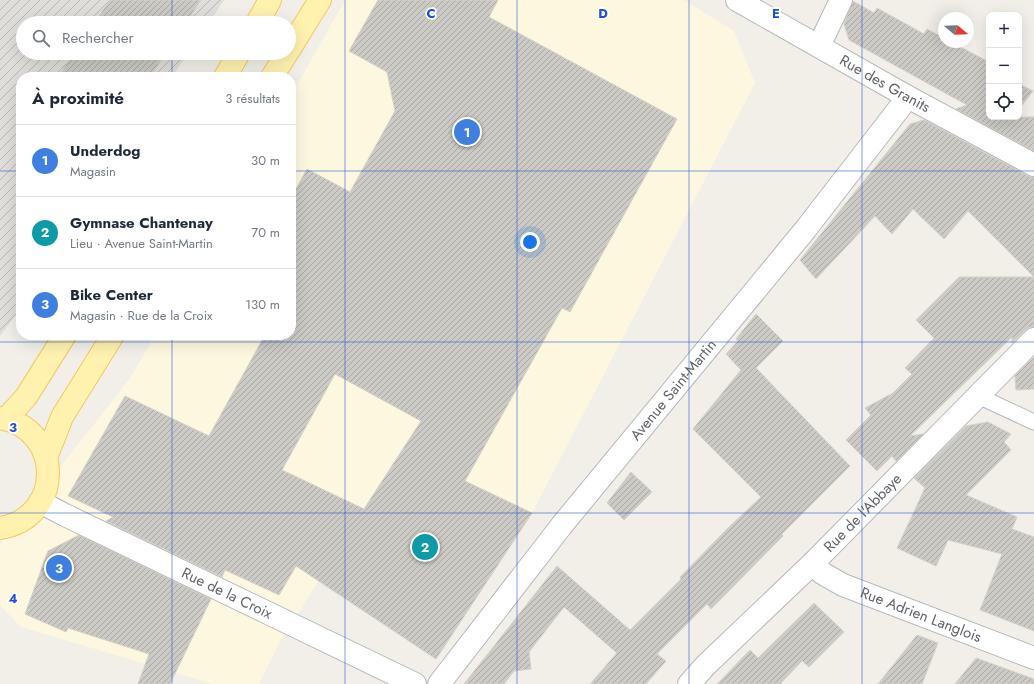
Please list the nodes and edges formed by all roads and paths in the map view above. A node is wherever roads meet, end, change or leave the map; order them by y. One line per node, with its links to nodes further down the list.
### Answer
1 (270, 0): 5 (main road)
2 (320, 0): 6 (main road)
3 (737, 0): 7 (street, Rue des Granits)
4 (841, 0): 7 (street)
5 (261, 16)
6 (296, 39)
7 (818, 46): 12 (street, Rue des Granits)
8 (235, 60): 10 (main road)
9 (283, 60): 11 (main road)
10 (228, 72)
11 (275, 72)
12 (908, 97): 13 (street, Rue des Granits); 26 (street, Avenue Saint-Martin)
13 (1034, 166)
14 (1034, 339): 17 (street, Rue de l'Abbaye)
15 (62, 340): 18 (main road)
16 (110, 340): 20 (main road)
17 (978, 396): 19 (lane); 23 (street, Rue de l'Abbaye)
18 (3, 418): 20 (main road)
19 (1034, 422)
20 (46, 458): 21 (main road)
21 (40, 502): 22 (main road); 25 (street, Rue de la Croix)
22 (0, 529)
23 (813, 563): 24 (street, Rue Adrien Langlois); 27 (street, Rue de l'Abbaye)
24 (1034, 658)
25 (415, 684)
26 (439, 684)
27 (689, 684)

